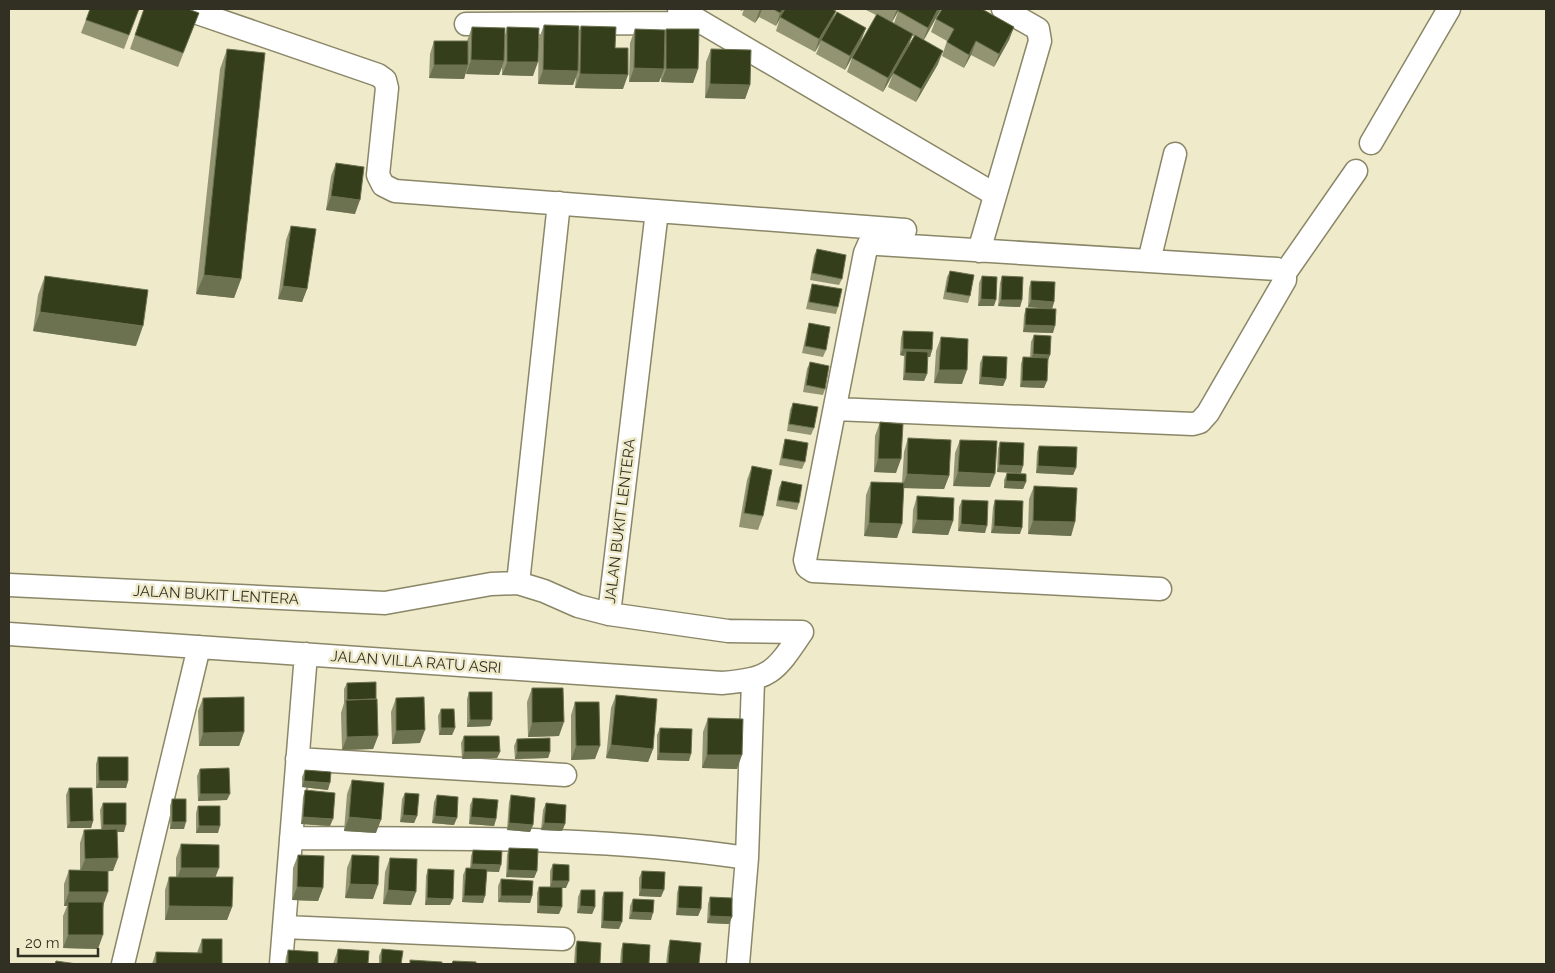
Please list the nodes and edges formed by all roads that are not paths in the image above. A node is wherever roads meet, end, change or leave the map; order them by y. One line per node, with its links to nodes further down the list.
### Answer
1 (186, 9): 12 (street)
2 (679, 9): 6 (street)
3 (1003, 9): 11 (street)
4 (1449, 9): 8 (street)
5 (520, 16): 6 (street); 7 (street)
6 (702, 23): 11 (street)
7 (466, 24)
8 (1371, 143)
9 (1175, 154): 15 (street)
10 (1356, 170): 16 (street)
11 (994, 194): 14 (street)
12 (559, 203): 13 (street); 18 (street)
13 (657, 211): 14 (street); 21 (street, JALAN BUKIT LENTERA)
14 (981, 244): 15 (street); 17 (street)
15 (1149, 261): 16 (street)
16 (1284, 272): 17 (street)
17 (835, 409): 20 (street)
18 (518, 583): 19 (street, JALAN BUKIT LENTERA); 21 (street, JALAN BUKIT LENTERA)
19 (9, 585)
20 (1160, 589)
21 (609, 614): 25 (street, JALAN VILLA RATU ASRI)
22 (9, 634): 23 (street, JALAN VILLA RATU ASRI)
23 (200, 647): 24 (street, JALAN VILLA RATU ASRI); 32 (street)
24 (306, 654): 25 (street, JALAN VILLA RATU ASRI); 26 (street)
25 (753, 680): 29 (street)
26 (297, 759): 27 (street); 28 (street)
27 (565, 775)
28 (291, 838): 29 (street); 30 (street)
29 (747, 858): 34 (street)
30 (284, 927): 31 (street); 33 (street)
31 (563, 939)
32 (123, 964)
33 (280, 964)
34 (738, 964)

